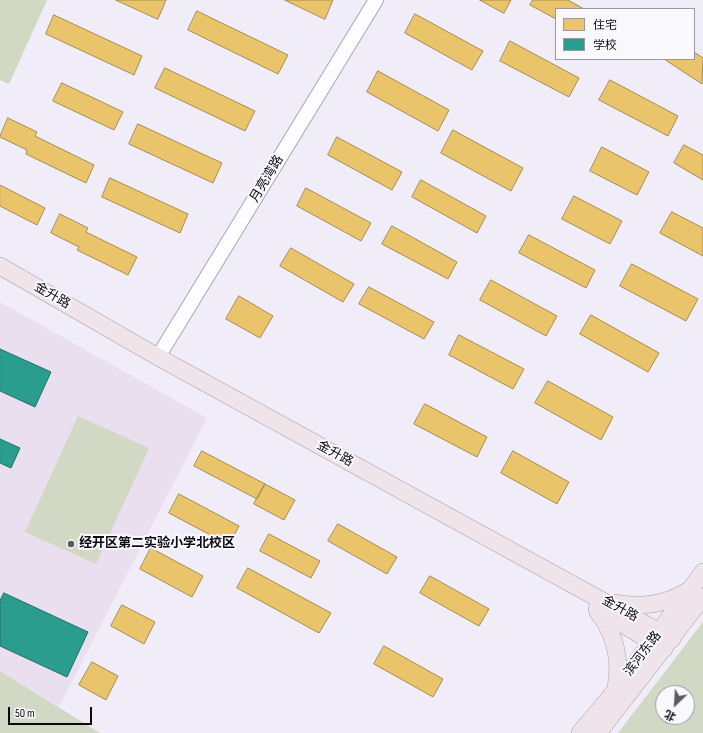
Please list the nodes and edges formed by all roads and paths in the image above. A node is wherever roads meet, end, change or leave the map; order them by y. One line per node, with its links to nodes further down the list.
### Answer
1 (376, 0): 4 (street, 月亮湾路)
2 (0, 266): 4 (main road, 金升路)
3 (0, 279): 7 (main road, 金升路)
4 (158, 357): 7 (main road, 金升路)
5 (703, 572): 6 (main road, 滨河东路)
6 (698, 592): 7 (main road); 8 (main road, 滨河东路)
7 (596, 602): 8 (main road, 金升路); 9 (main road)
8 (662, 640): 9 (main road, 滨河东路); 11 (main road, 滨河东路)
9 (616, 690): 10 (main road, 滨河东路)
10 (580, 733)
11 (598, 733)

